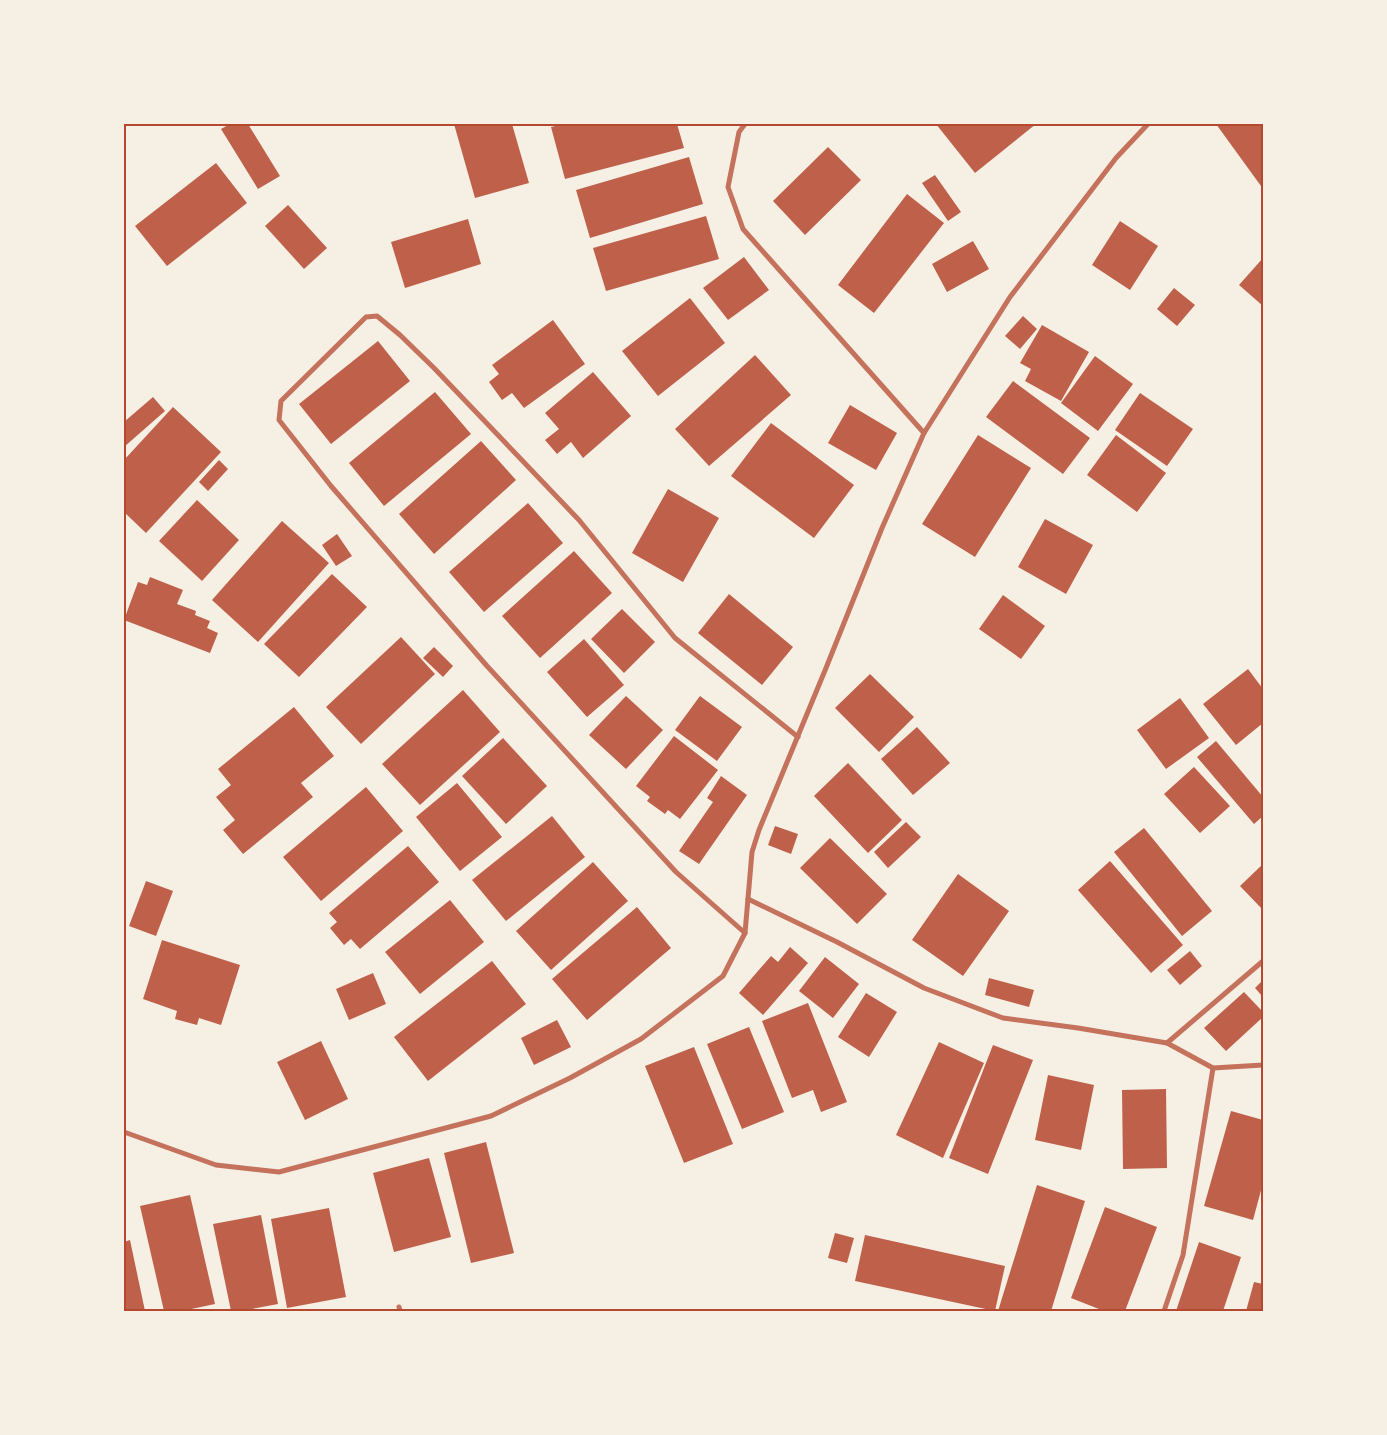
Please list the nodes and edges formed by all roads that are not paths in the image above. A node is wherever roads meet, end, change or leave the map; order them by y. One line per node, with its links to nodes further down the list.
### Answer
1 (745, 124): 3 (street)
2 (1148, 124): 3 (street)
3 (924, 433): 4 (street)
4 (798, 736): 5 (street); 6 (street)
5 (748, 898): 6 (street); 8 (street)
6 (745, 933): 11 (street)
7 (1263, 961): 8 (street)
8 (1167, 1043): 10 (street)
9 (1263, 1065): 10 (street)
10 (1213, 1068): 12 (street)
11 (124, 1132)
12 (1164, 1311)

